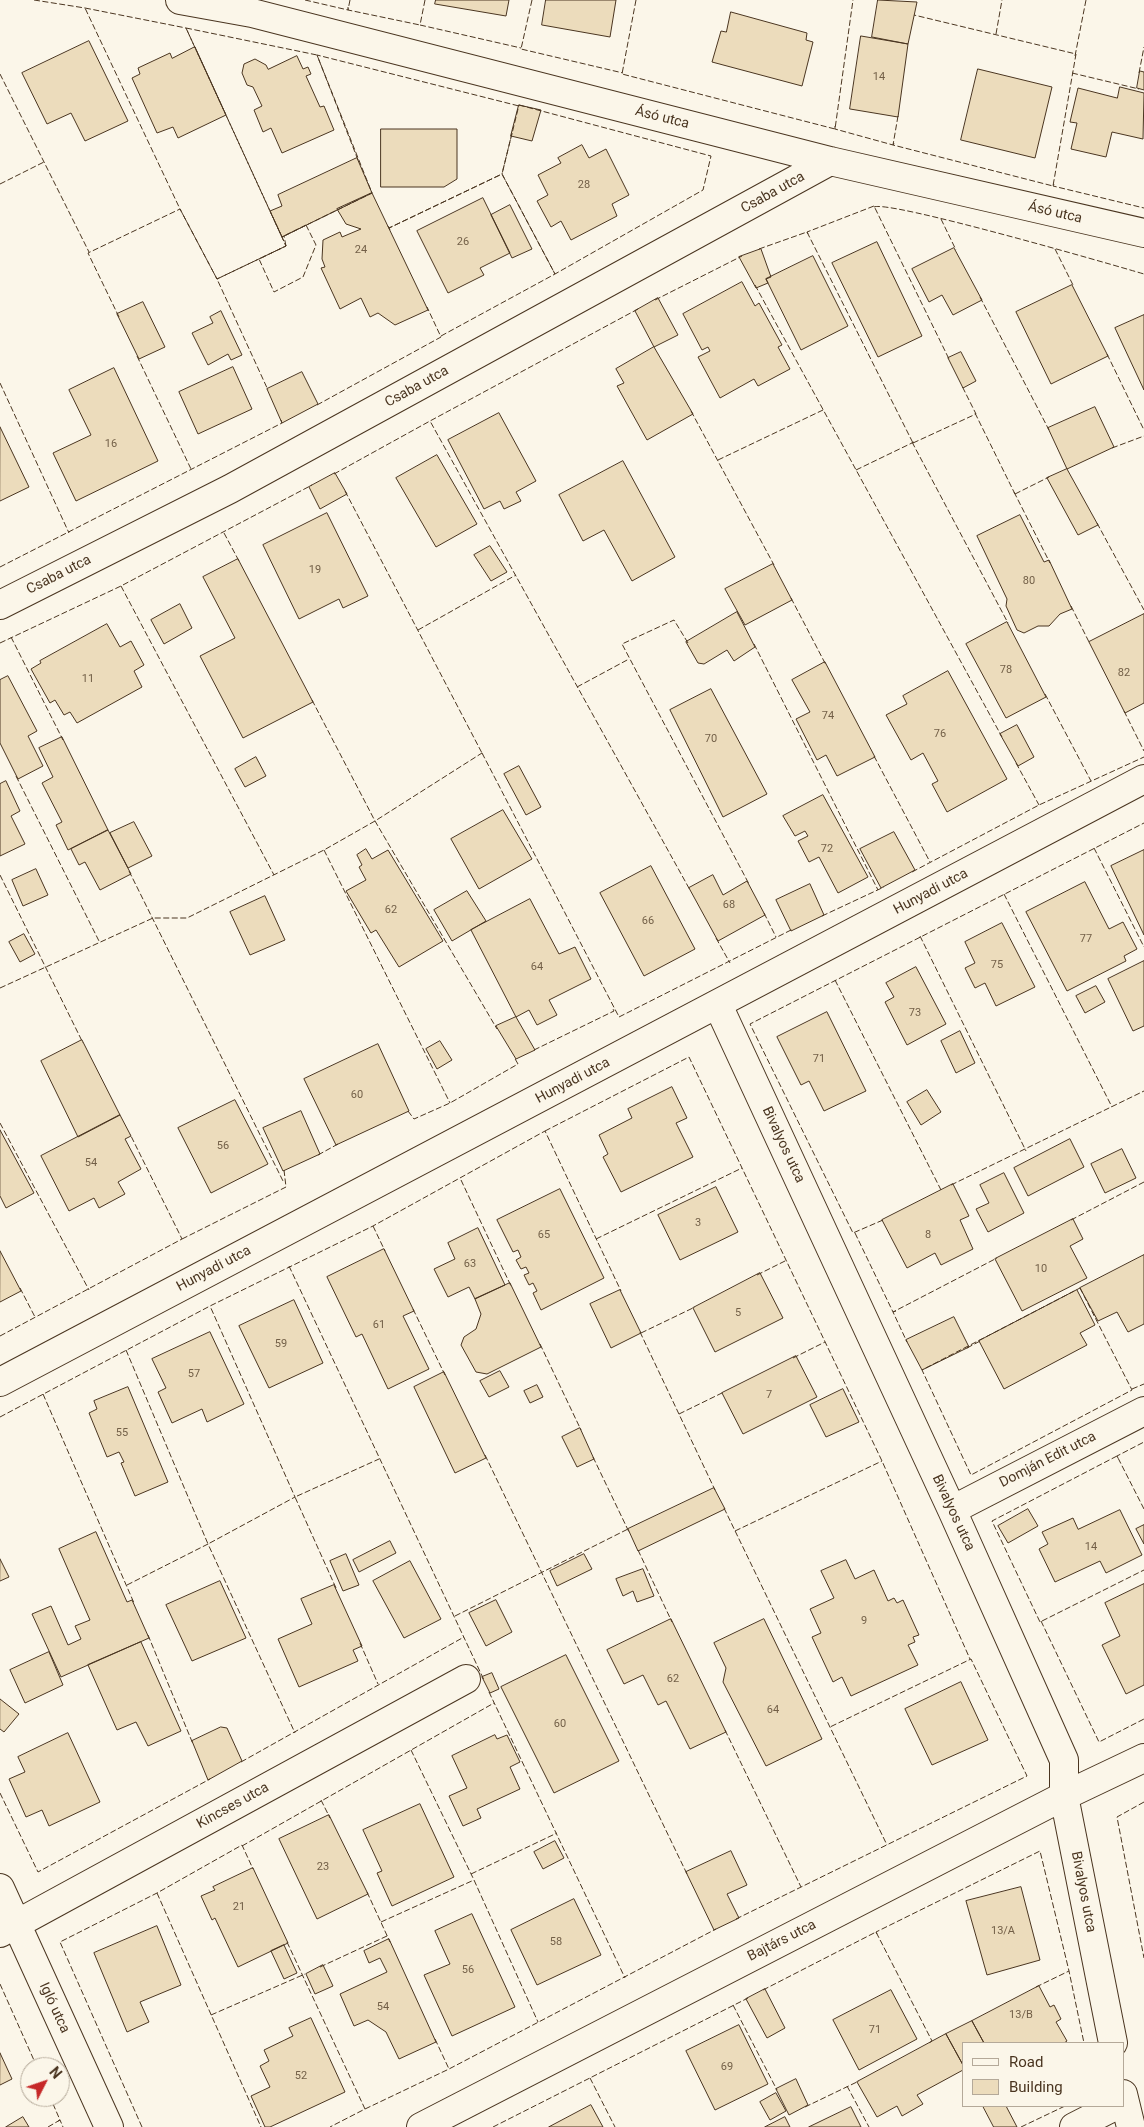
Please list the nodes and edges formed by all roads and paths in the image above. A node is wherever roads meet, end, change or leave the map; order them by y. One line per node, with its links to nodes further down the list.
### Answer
1 (180, 0): 2 (street, Ásó utca)
2 (830, 161): 3 (street, Ásó utca); 4 (street, Csaba utca)
3 (1144, 233)
4 (0, 605)
5 (1144, 779): 6 (street, Hunyadi utca)
6 (718, 1005): 7 (street, Hunyadi utca); 9 (street, Bivalyos utca)
7 (0, 1382)
8 (1144, 1411): 9 (street, Domján Edit utca)
9 (952, 1510): 12 (street, Bivalyos utca)
10 (466, 1679): 14 (street, Kincses utca)
11 (1144, 1758): 12 (street, Bajtárs utca)
12 (1064, 1796): 15 (street, Bivalyos utca); 18 (street, Bajtárs utca)
13 (0, 1888): 14 (street, Igló utca)
14 (8, 1929): 17 (street, Igló utca)
15 (1113, 2042)
16 (1121, 2107): 19 (street)
17 (109, 2127)
18 (421, 2127)
19 (1074, 2127)

